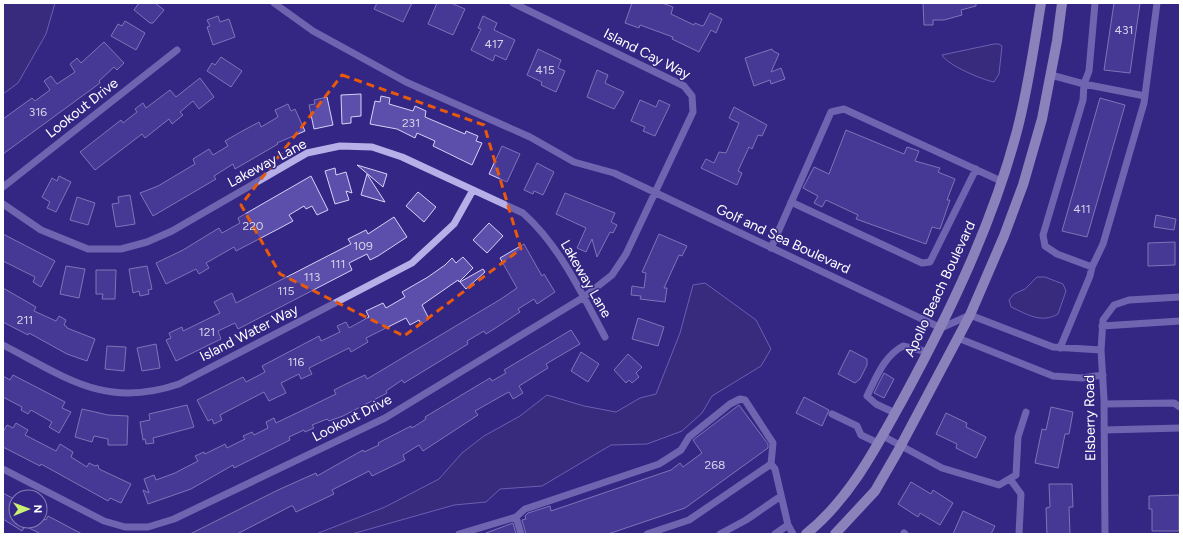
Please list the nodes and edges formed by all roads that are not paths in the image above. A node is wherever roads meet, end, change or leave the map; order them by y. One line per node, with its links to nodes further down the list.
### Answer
1 (274, 3): 15 (street, Golf and Sea Boulevard)
2 (513, 3): 15 (street, Island Cay Way)
3 (1041, 3): 12 (main road, Apollo Beach Boulevard)
4 (1062, 3): 8 (main road)
5 (1095, 3): 9 (street)
6 (1157, 3): 10 (street)
7 (177, 50): 13 (street, Lookout Drive)
8 (1051, 75): 9 (street); 22 (main road)
9 (1084, 84): 10 (street); 19 (street)
10 (1145, 96): 19 (street)
11 (976, 169): 12 (street); 16 (street); 16 (street)
12 (1001, 181): 25 (main road, Apollo Beach Boulevard)
13 (3, 187)
14 (473, 190): 17 (street, Lakeway Lane); 20 (street, Lakeway Lane); 28 (street, Island Water Way)
15 (655, 194): 18 (street, Golf and Sea Boulevard); 20 (street, Lookout Drive)
16 (791, 202): 18 (street)
17 (3, 204)
18 (771, 248): 25 (street, Golf and Sea Boulevard)
19 (1092, 267): 29 (street)
20 (584, 297): 26 (street, Lakeway Lane); 43 (street, Lookout Drive)
21 (1180, 297): 24 (street, Elsberry Road)
22 (970, 315): 25 (street); 27 (main road); 29 (street)
23 (1180, 321): 24 (street)
24 (1102, 326): 30 (street, Elsberry Road)
25 (941, 328): 31 (main road, Apollo Beach Boulevard)
26 (605, 337)
27 (958, 338): 32 (street); 41 (main road)
28 (3, 345)
29 (1060, 348): 30 (street)
30 (1101, 350): 32 (street, Elsberry Road)
31 (928, 352): 36 (main road, Apollo Beach Boulevard); 36 (street)
32 (1103, 375): 33 (street, Elsberry Road)
33 (1104, 404): 34 (street); 39 (street, Elsberry Road)
34 (1180, 407)
35 (1026, 412): 44 (street)
36 (895, 413): 40 (main road, Apollo Beach Boulevard)
37 (832, 414): 40 (street)
38 (1180, 428): 39 (street)
39 (1104, 430): 57 (street, Elsberry Road)
40 (880, 439): 41 (street); 54 (main road, Apollo Beach Boulevard)
41 (901, 446): 44 (street); 55 (main road)
42 (771, 464): 45 (street); 46 (street); 50 (street)
43 (3, 469)
44 (1010, 478): 56 (street)
45 (781, 496): 47 (street); 51 (street)
46 (516, 517): 48 (street); 49 (street)
47 (788, 525): 52 (street); 53 (street)
48 (459, 534)
49 (521, 534)
50 (647, 534)
51 (720, 534)
52 (775, 534)
53 (793, 534)
54 (806, 534)
55 (835, 534)
56 (1019, 534)
57 (1105, 534)

